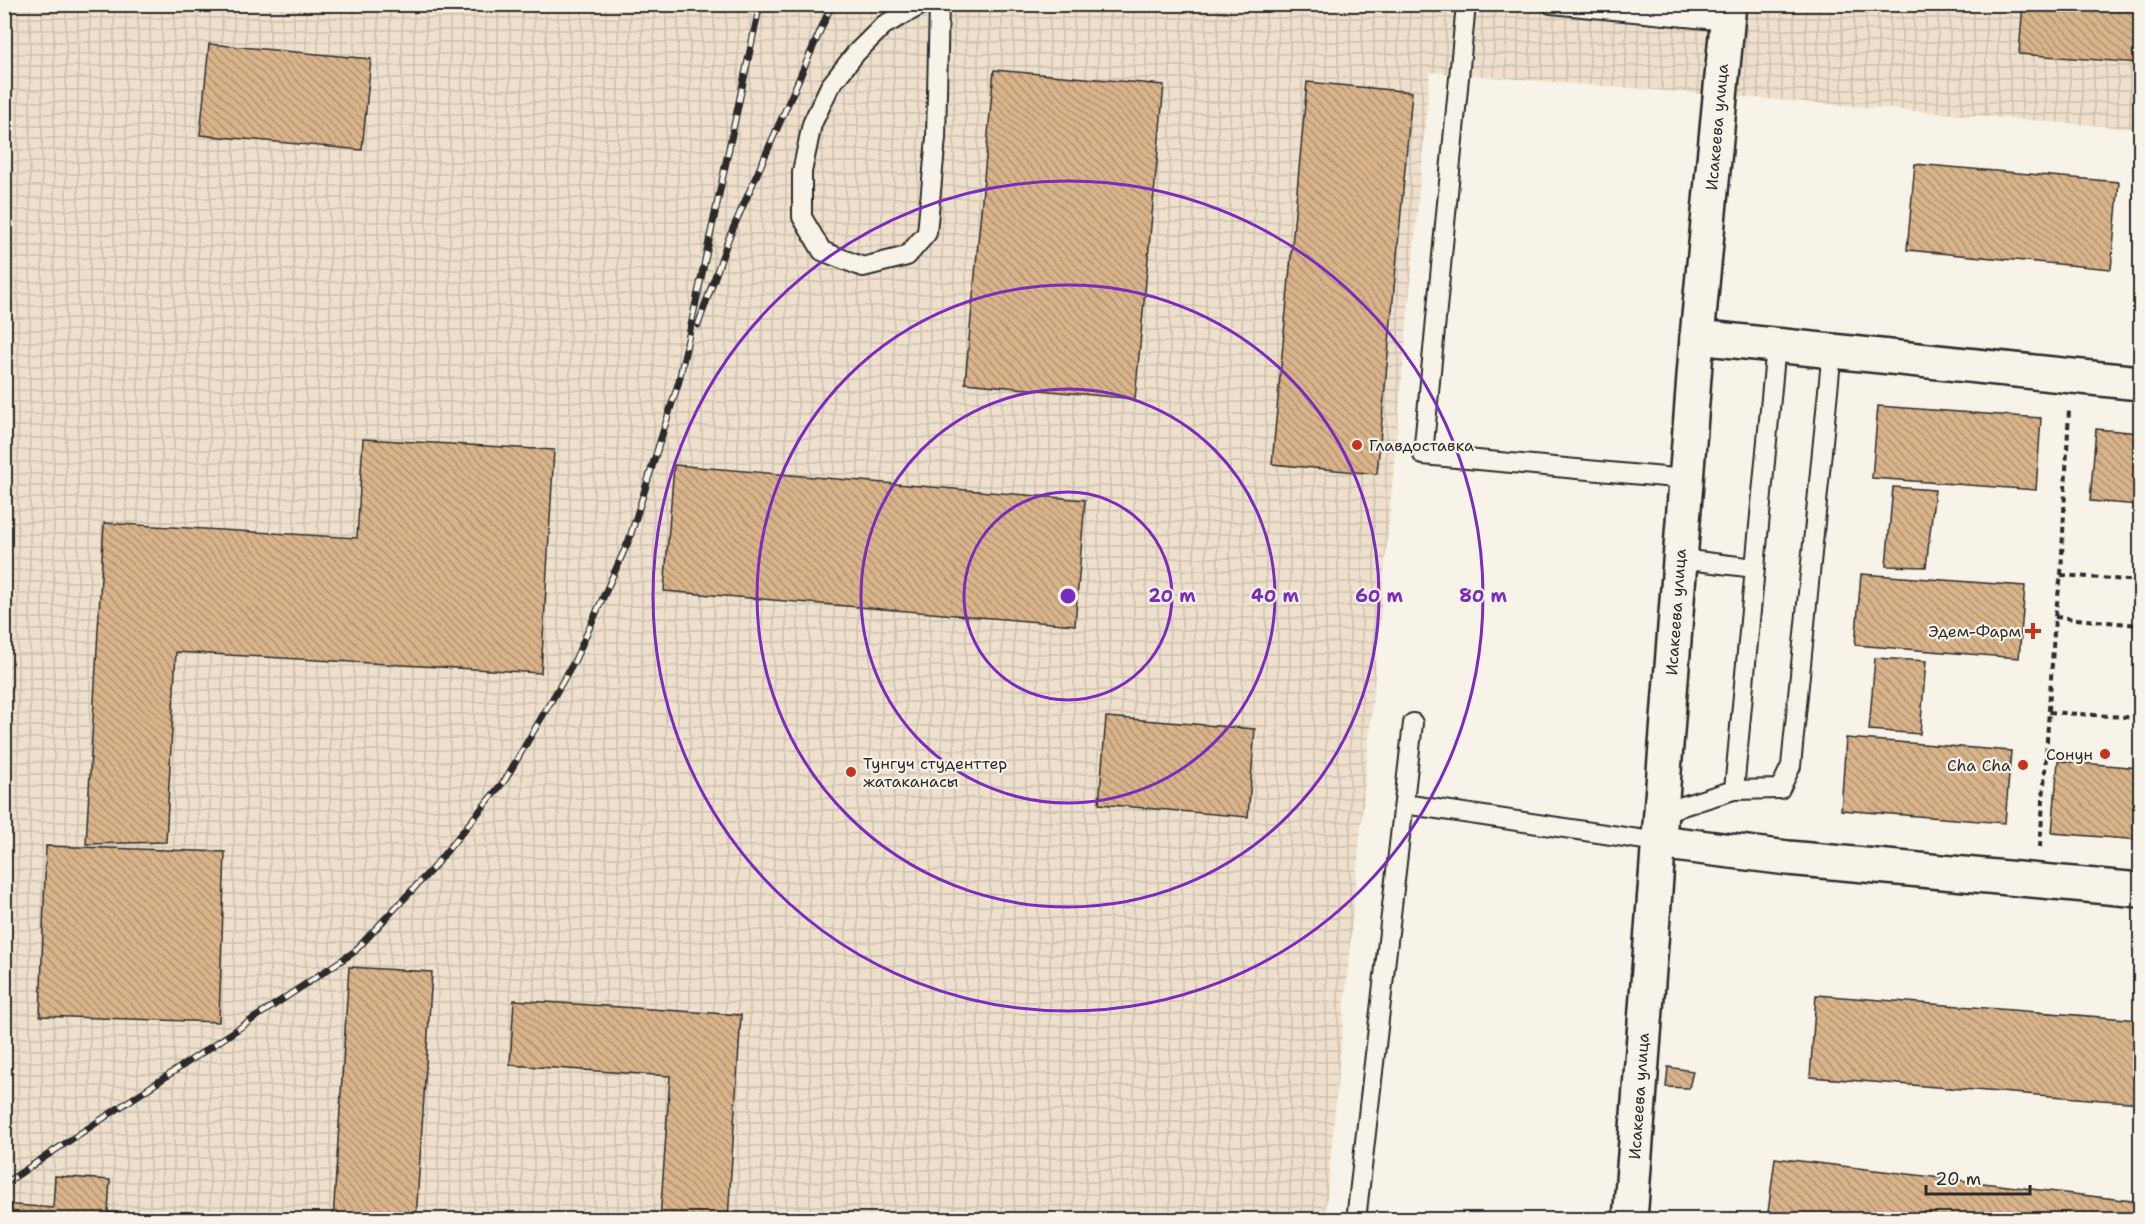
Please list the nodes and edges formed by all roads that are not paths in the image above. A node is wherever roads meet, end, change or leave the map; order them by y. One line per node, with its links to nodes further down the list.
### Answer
1 (923, 4): 2 (lane)
2 (939, 4)
3 (1466, 4): 10 (lane)
4 (1551, 4): 5 (lane)
5 (1728, 13): 6 (street, Исакеева улица)
6 (1697, 337): 7 (street); 10 (street, Исакеева улица)
7 (1776, 345): 8 (street); 12 (lane)
8 (1832, 350): 9 (street); 14 (lane)
9 (2140, 383)
10 (1686, 479): 11 (street, Исакеева улица)
11 (1680, 559): 12 (lane); 16 (street, Исакеева улица)
12 (1755, 568): 14 (lane)
13 (1413, 723): 15 (lane)
14 (1734, 790): 16 (lane)
15 (1404, 804): 16 (lane); 18 (lane)
16 (1659, 828): 17 (street); 19 (street, Исакеева улица)
17 (2140, 890)
18 (1356, 1220)
19 (1630, 1220)

